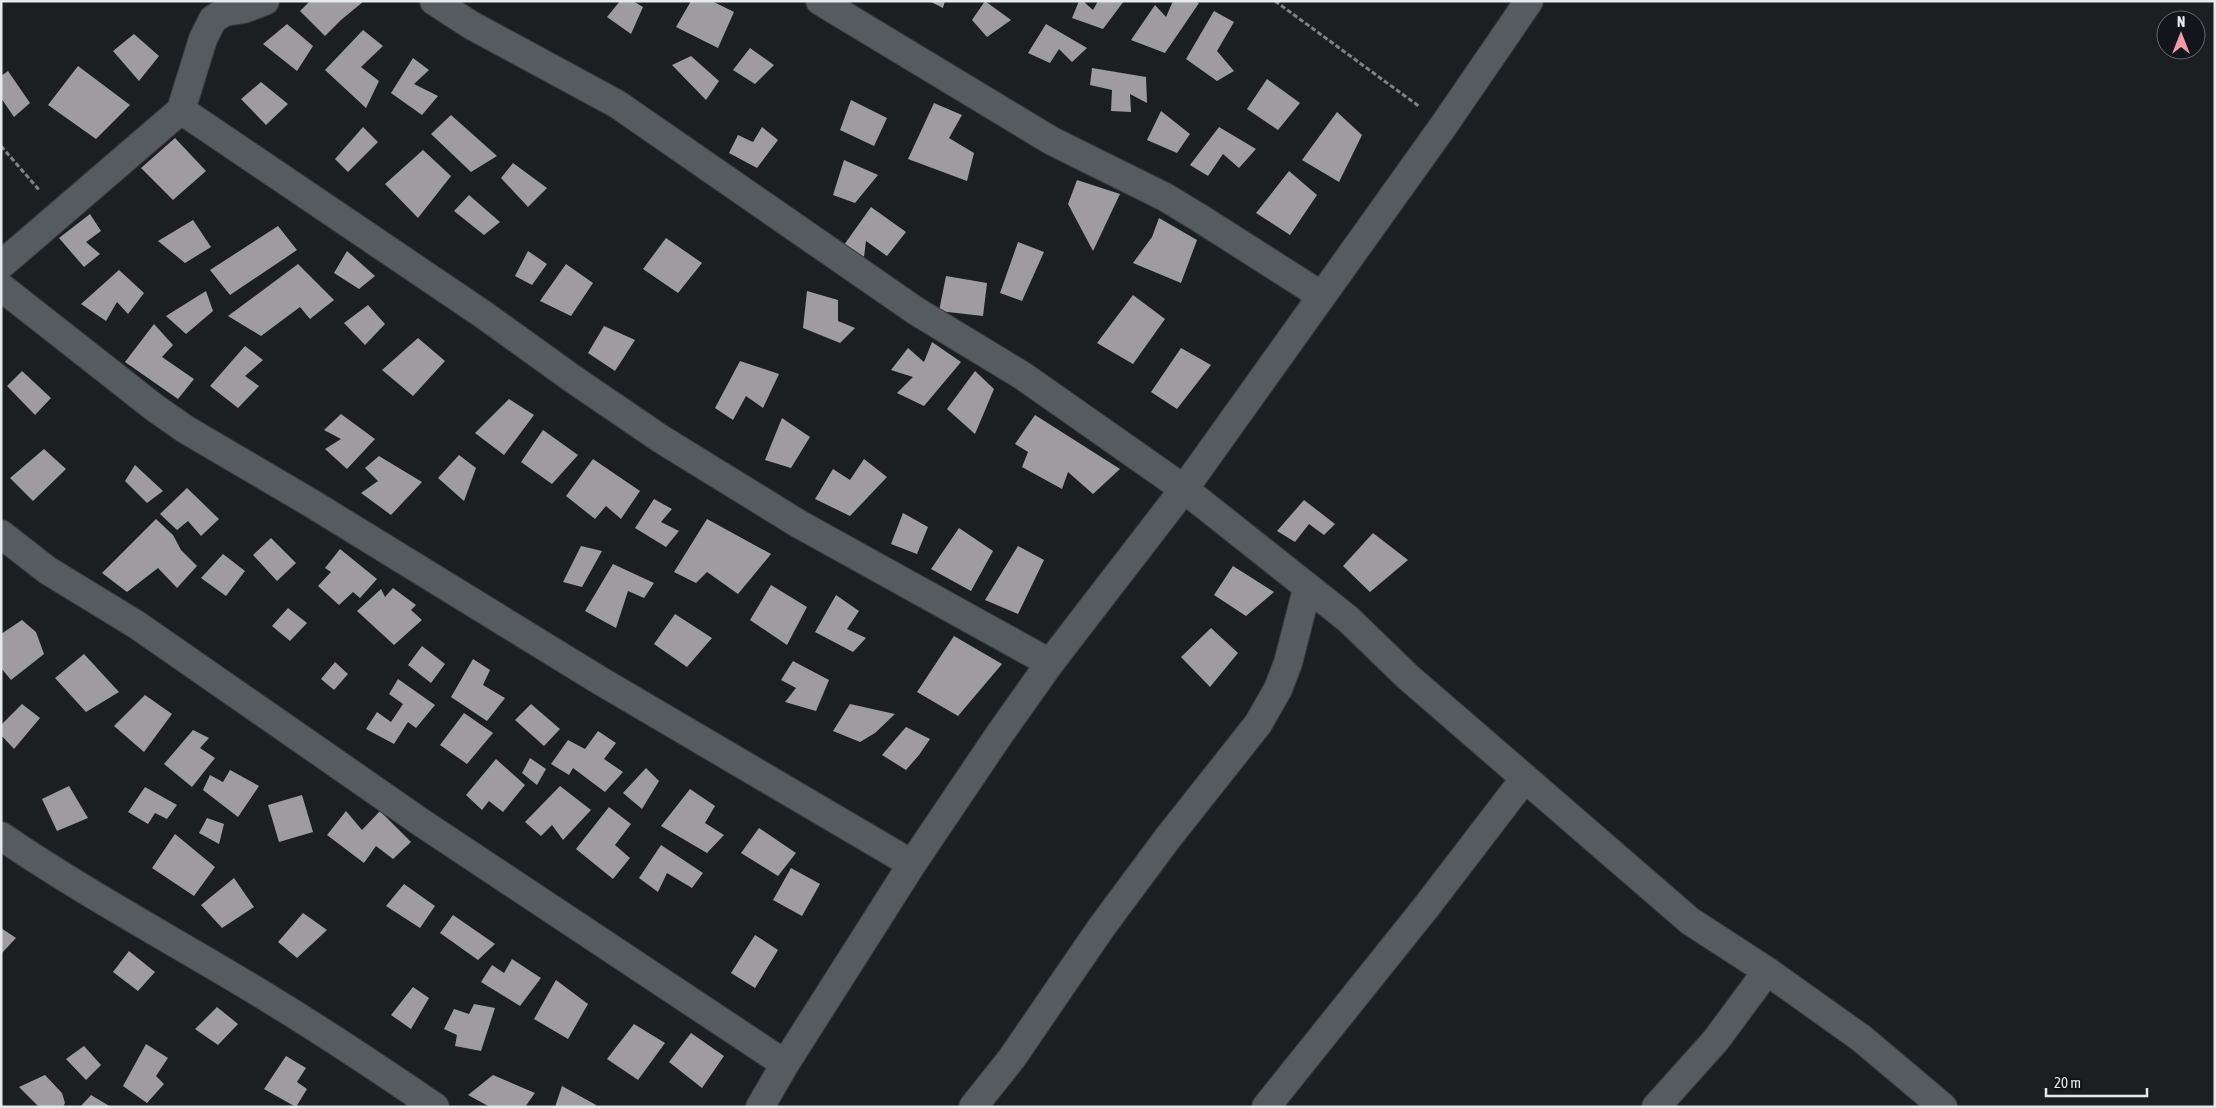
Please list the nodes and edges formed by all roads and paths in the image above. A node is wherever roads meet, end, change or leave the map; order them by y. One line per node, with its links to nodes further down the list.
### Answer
1 (265, 1): 6 (street)
2 (434, 1): 14 (street)
3 (820, 1): 13 (street)
4 (1275, 1): 8 (path)
5 (1529, 1): 8 (street)
6 (208, 10): 7 (street)
7 (181, 110): 10 (street); 17 (street)
8 (1444, 124): 13 (street)
9 (1, 146): 10 (path)
10 (61, 214): 11 (street)
11 (1, 265)
12 (1, 287): 20 (street)
13 (1322, 296): 14 (street)
14 (1184, 489): 16 (street); 17 (street)
15 (5, 545): 22 (street)
16 (1307, 589): 18 (street); 25 (street)
17 (1050, 663): 20 (street)
18 (1525, 778): 21 (street); 26 (street)
19 (1, 836): 23 (street)
20 (912, 864): 22 (street)
21 (1767, 971): 27 (street); 28 (street)
22 (784, 1064): 24 (street)
23 (435, 1107)
24 (760, 1107)
25 (973, 1107)
26 (1266, 1107)
27 (1656, 1107)
28 (1943, 1107)

